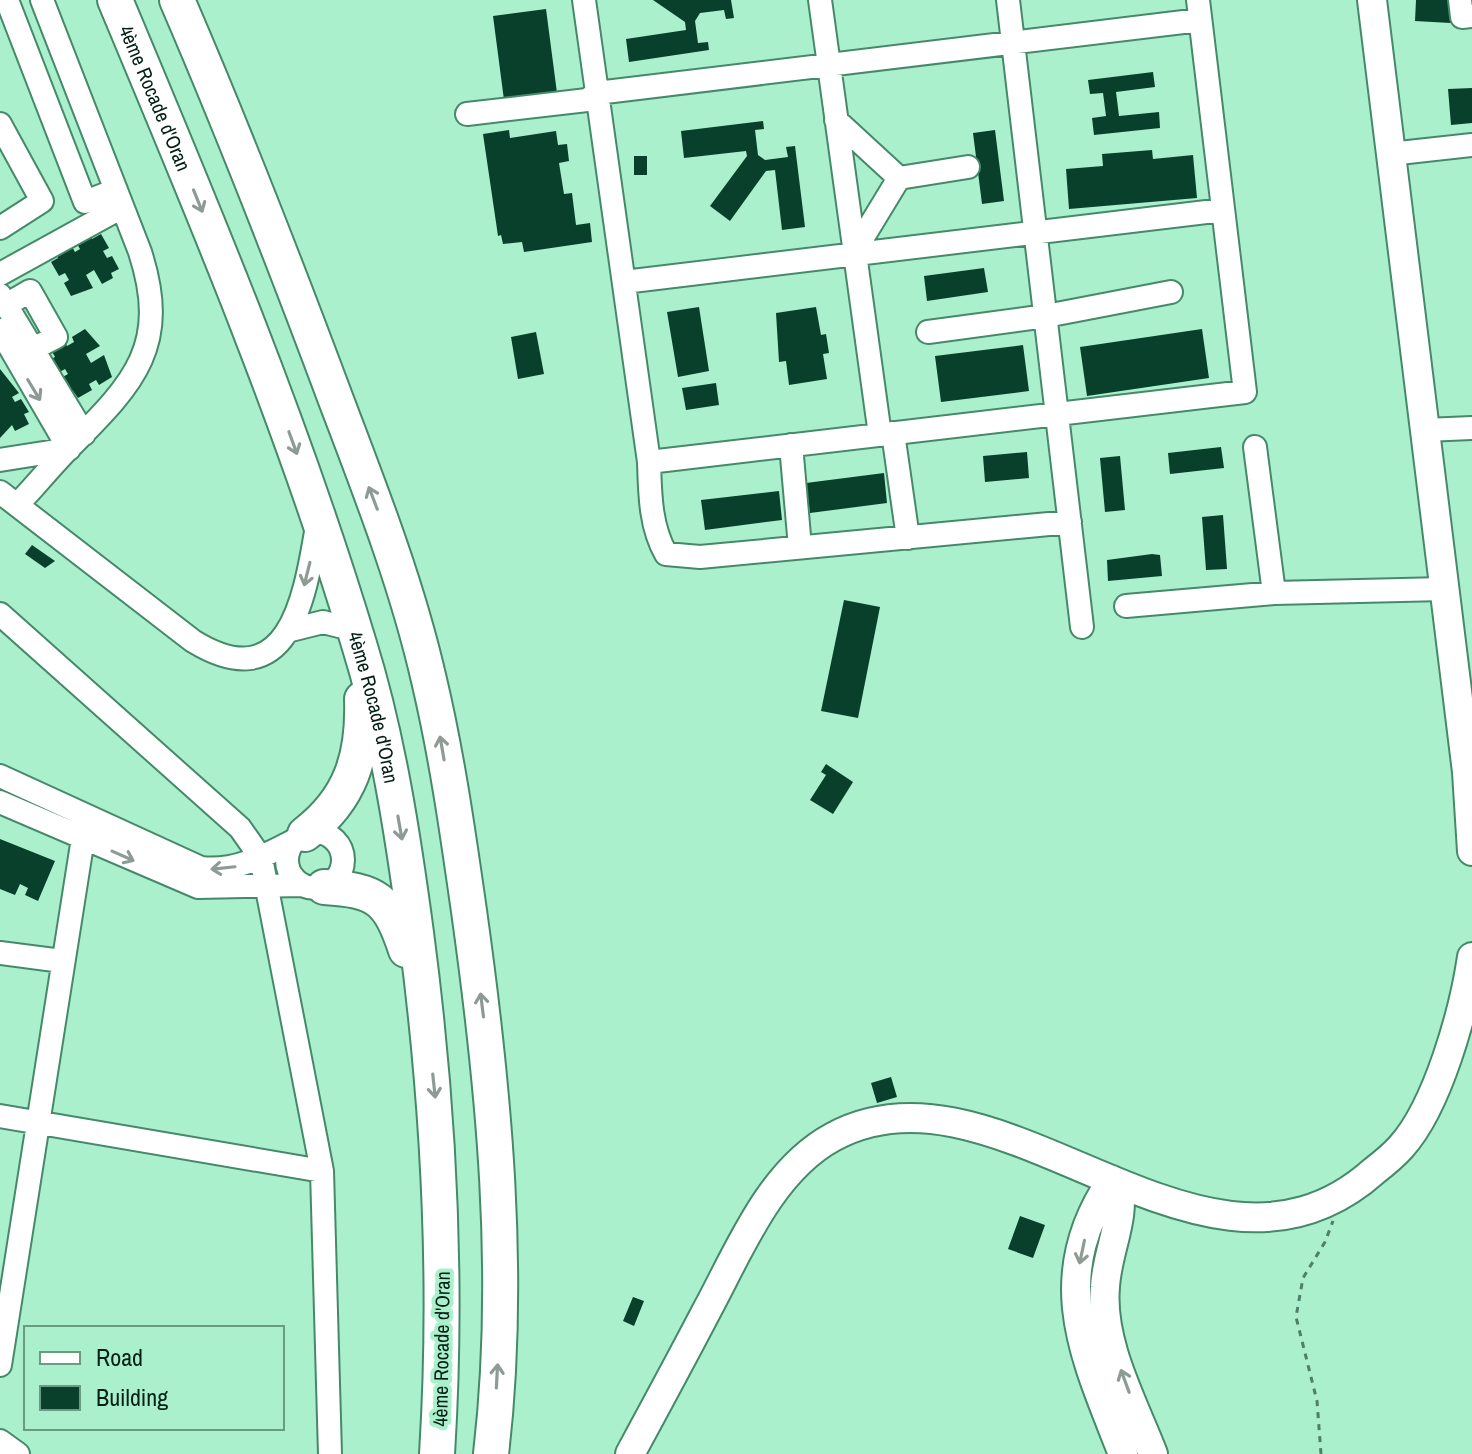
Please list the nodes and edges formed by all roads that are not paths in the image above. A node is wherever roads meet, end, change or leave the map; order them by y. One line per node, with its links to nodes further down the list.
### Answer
1 (7, 0): 22 (street)
2 (42, 0): 22 (street)
3 (115, 0): 45 (highway, 4ème Rocade d'Oran, one-way to 45)
4 (177, 0): 82 (highway, one-way to 4)
5 (584, 0): 14 (street)
6 (820, 0): 13 (street)
7 (1008, 0): 12 (street)
8 (1372, 0): 19 (main road)
9 (1460, 0): 11 (street)
10 (1199, 10): 12 (street); 23 (street)
11 (1472, 16)
12 (1013, 41): 13 (street); 25 (street)
13 (829, 64): 14 (street); 16 (street)
14 (597, 93): 15 (street); 28 (street)
15 (467, 114)
16 (836, 120): 21 (street); 26 (street)
17 (0, 124): 24 (street)
18 (1472, 145): 19 (street)
19 (1390, 154): 37 (main road)
20 (968, 167): 21 (street)
21 (899, 178): 26 (street)
22 (119, 198): 27 (street); 39 (street)
23 (1223, 210): 25 (street); 35 (street)
24 (0, 228)
25 (1036, 230): 26 (street); 31 (street)
26 (854, 252): 28 (street); 38 (street)
27 (0, 274)
28 (624, 282): 43 (street)
29 (1171, 292): 31 (street)
30 (3, 300): 34 (street)
31 (1046, 316): 33 (street); 35 (street)
32 (0, 330): 34 (street)
33 (928, 332)
34 (15, 357): 39 (street)
35 (1058, 414): 38 (street); 46 (street)
36 (1472, 428): 37 (street)
37 (1425, 430): 49 (main road)
38 (886, 434): 40 (street); 47 (street)
39 (77, 441): 42 (street); 44 (street)
40 (791, 445): 43 (street); 48 (street)
41 (1255, 447): 50 (street)
42 (0, 460)
43 (649, 462): 48 (street)
44 (9, 498): 54 (street)
45 (319, 517): 54 (street, one-way to 54); 55 (highway, 4ème Rocade d'Oran)
46 (1070, 522): 47 (street); 53 (street)
47 (908, 538): 48 (street)
48 (800, 547)
49 (1444, 589): 50 (street); 60 (main road)
50 (1274, 593): 51 (street)
51 (1126, 606)
52 (0, 614): 61 (street)
53 (1082, 627)
54 (291, 630): 55 (street)
55 (357, 637): 58 (highway); 67 (highway, 4ème Rocade d'Oran, one-way to 67)
56 (0, 776): 61 (street, one-way to 56)
57 (0, 802): 59 (street)
58 (300, 837): 61 (street); 63 (street); 63 (street)
59 (83, 838): 62 (street, one-way to 62); 66 (street)
60 (1472, 851)
61 (261, 858): 62 (street)
62 (264, 884): 63 (street); 71 (street)
63 (312, 886): 67 (highway)
64 (0, 953): 66 (street)
65 (1472, 957): 73 (main road)
66 (62, 961): 69 (street)
67 (427, 1019): 81 (highway, 4ème Rocade d'Oran, one-way to 81)
68 (0, 1116): 69 (street)
69 (36, 1123): 71 (street); 76 (street)
70 (1066, 1162): 72 (main road); 74 (main road); 83 (main road)
71 (322, 1171): 80 (street)
72 (1115, 1182): 73 (main road); 74 (main road); 75 (main road)
73 (1180, 1205): 75 (main road)
74 (1093, 1213): 84 (main road, one-way to 84)
75 (1117, 1231): 85 (main road, one-way to 75)
76 (3, 1319): 77 (street)
77 (0, 1365)
78 (0, 1441): 79 (street)
79 (18, 1454)
80 (330, 1454)
81 (437, 1454)
82 (491, 1454)
83 (630, 1454)
84 (1123, 1454)
85 (1153, 1454)

